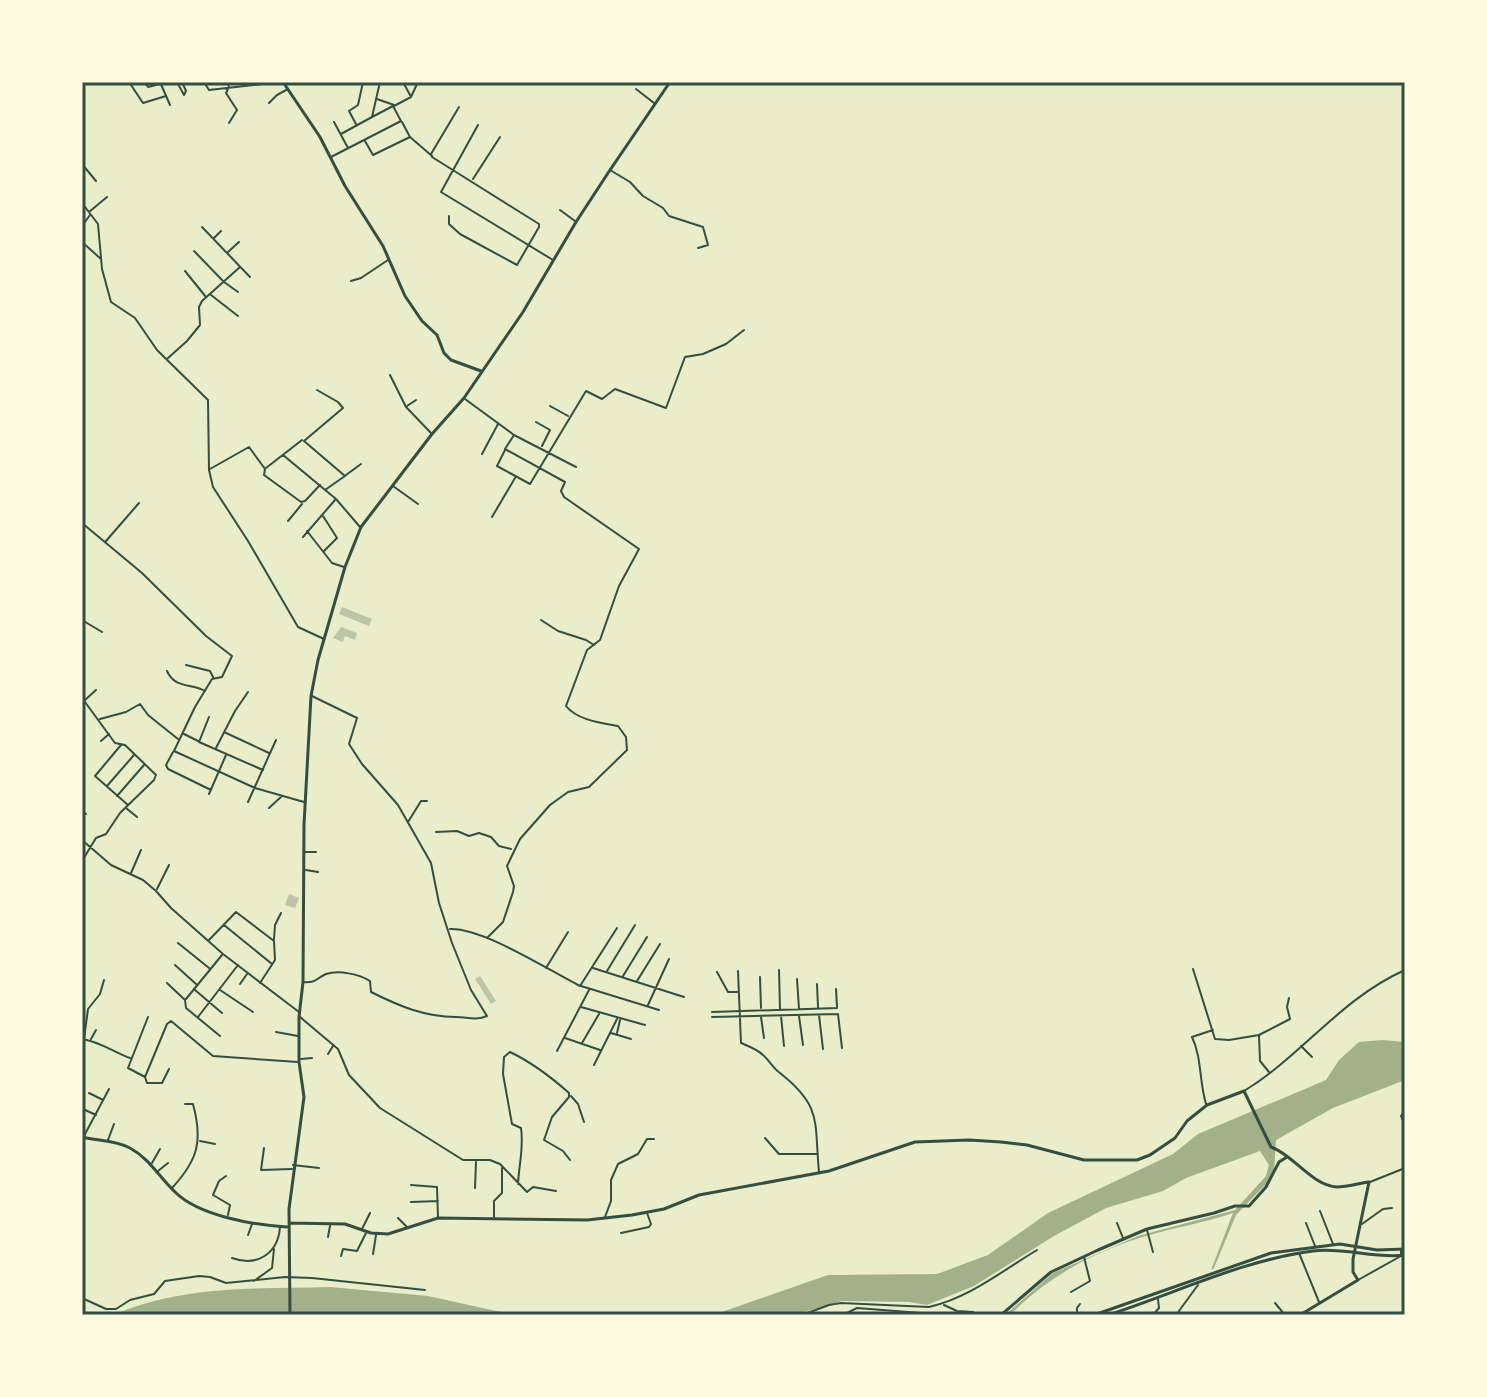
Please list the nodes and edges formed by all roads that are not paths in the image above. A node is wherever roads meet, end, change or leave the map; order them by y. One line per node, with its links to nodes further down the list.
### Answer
1 (129, 82): 17 (street)
2 (144, 82): 12 (street)
3 (177, 82): 4 (street)
4 (182, 82)
5 (204, 82): 14 (street)
6 (227, 82): 14 (street)
7 (283, 82): 14 (street); 15 (street)
8 (363, 82): 29 (street)
9 (380, 82): 19 (street)
10 (403, 82): 18 (street)
11 (670, 82): 21 (street)
12 (161, 83): 17 (street)
13 (417, 84): 18 (street)
14 (229, 87): 28 (street)
15 (289, 89): 20 (street); 37 (street)
16 (636, 89): 21 (street)
17 (166, 96): 22 (street)
18 (411, 97): 23 (street)
19 (376, 99): 23 (street); 25 (street)
20 (269, 103)
21 (655, 104): 40 (street)
22 (170, 105)
23 (394, 106): 25 (street); 26 (street)
24 (459, 107): 36 (street)
25 (372, 117): 29 (street)
26 (401, 121): 32 (street); 34 (street)
27 (334, 122): 31 (street)
28 (229, 123)
29 (357, 125): 31 (street)
30 (478, 125): 39 (street)
31 (341, 134): 35 (street)
32 (410, 137): 34 (street); 36 (street)
33 (500, 137): 41 (street)
34 (365, 141): 35 (street)
35 (349, 149): 37 (street)
36 (432, 157): 39 (street)
37 (330, 158): 60 (street)
38 (82, 164): 42 (street)
39 (451, 169): 41 (street); 55 (street)
40 (610, 170): 48 (street); 56 (street)
41 (472, 180): 55 (street)
42 (96, 181)
43 (107, 197): 46 (street)
44 (82, 203): 46 (street)
45 (560, 210): 48 (street)
46 (89, 214): 49 (street); 59 (street)
47 (449, 216): 55 (street)
48 (576, 222): 61 (street)
49 (82, 226)
50 (202, 227): 52 (street)
51 (221, 231): 52 (street)
52 (213, 239): 58 (street)
53 (82, 242): 59 (street)
54 (239, 242): 58 (street)
55 (529, 247): 61 (street)
56 (698, 248)
57 (194, 251): 66 (street)
58 (227, 253): 62 (street)
59 (102, 259): 71 (street)
60 (389, 259): 65 (street); 72 (street)
61 (554, 260): 72 (street)
62 (240, 267): 64 (street); 66 (street)
63 (185, 271): 68 (street)
64 (250, 277)
65 (351, 281)
66 (224, 282): 67 (street); 68 (street)
67 (238, 292)
68 (209, 296): 69 (street); 71 (street)
69 (238, 316)
70 (744, 330): 79 (street)
71 (167, 359): 96 (street)
72 (481, 371): 75 (street)
73 (390, 375): 78 (street)
74 (317, 390): 86 (street)
75 (464, 398): 81 (street); 83 (street)
76 (416, 400): 78 (street)
77 (550, 406): 79 (street)
78 (406, 407): 83 (street)
79 (569, 417): 84 (street)
80 (536, 422): 82 (street)
81 (498, 423): 85 (street); 90 (street)
82 (550, 430): 84 (street); 87 (street)
83 (432, 434): 100 (street)
84 (559, 434): 89 (street)
85 (514, 435): 87 (street); 88 (street)
86 (304, 441): 91 (street); 97 (street)
87 (541, 447): 89 (street)
88 (505, 449): 94 (street); 98 (street)
89 (549, 452): 93 (street); 94 (street)
90 (482, 454)
91 (283, 455): 95 (street); 99 (street)
92 (361, 464): 97 (street)
93 (576, 467)
94 (539, 468): 98 (street); 120 (street)
95 (265, 469): 96 (street); 104 (street)
96 (209, 470): 119 (street)
97 (345, 476): 101 (street)
98 (515, 477): 107 (street)
99 (320, 485): 101 (street); 104 (street)
100 (392, 485): 105 (street); 110 (street)
101 (325, 490): 102 (street)
102 (336, 499): 106 (street); 110 (street)
103 (139, 503): 113 (street)
104 (303, 503): 108 (street)
105 (418, 504)
106 (322, 515): 111 (street); 114 (street)
107 (492, 517)
108 (288, 521)
109 (82, 523): 113 (street)
110 (361, 527): 115 (street)
111 (307, 531): 112 (street); 114 (street)
112 (303, 537)
113 (105, 542): 123 (street)
114 (323, 552): 115 (street)
115 (345, 567): 119 (street)
116 (82, 620): 118 (street)
117 (541, 620): 120 (street)
118 (102, 632)
119 (325, 639): 127 (street)
120 (594, 645): 161 (street)
121 (186, 665): 123 (street)
122 (167, 671): 125 (street)
123 (212, 679): 125 (street)
124 (96, 690): 128 (street)
125 (206, 691): 133 (street)
126 (248, 692): 131 (street)
127 (311, 696): 153 (street); 157 (street)
128 (83, 702): 130 (street)
129 (209, 717): 137 (street)
130 (99, 719): 132 (street); 134 (street)
131 (224, 732): 139 (street); 142 (street)
132 (109, 734): 136 (street); 138 (street)
133 (184, 734): 134 (street); 137 (street)
134 (180, 740): 140 (street)
135 (276, 740): 142 (street)
136 (101, 741)
137 (199, 742): 139 (street)
138 (122, 744): 143 (street); 147 (street)
139 (216, 750): 141 (street)
140 (174, 751): 146 (street); 146 (street)
141 (226, 753): 145 (street); 146 (street)
142 (270, 753): 145 (street)
143 (135, 754): 144 (street); 147 (street)
144 (145, 764): 150 (street); 154 (street)
145 (263, 770): 148 (street)
146 (219, 772): 148 (street)
147 (106, 787): 150 (street)
148 (255, 788): 149 (street); 152 (street)
149 (283, 795): 153 (street); 155 (street)
150 (117, 796): 154 (street)
151 (427, 801): 157 (street)
152 (248, 802)
153 (305, 803): 163 (street)
154 (127, 806): 156 (street); 160 (street)
155 (269, 808)
156 (137, 817)
157 (407, 822): 175 (street)
158 (436, 832): 161 (street)
159 (82, 840): 160 (street)
160 (90, 846): 165 (street); 169 (street)
161 (514, 849): 178 (street)
162 (141, 850): 169 (street)
163 (304, 852): 164 (street); 167 (street)
164 (316, 852)
165 (82, 861)
166 (169, 865): 170 (street)
167 (305, 870): 168 (street); 202 (street)
168 (318, 872)
169 (131, 874): 170 (street)
170 (156, 891): 179 (street)
171 (281, 913): 180 (street)
172 (223, 924): 179 (street); 180 (street); 187 (street)
173 (635, 925): 195 (street)
174 (617, 928): 189 (street)
175 (449, 929): 178 (street); 202 (street)
176 (568, 932): 188 (street)
177 (647, 937): 198 (street)
178 (487, 938): 188 (street)
179 (208, 941): 183 (street)
180 (274, 941): 187 (street)
181 (178, 943): 190 (street)
182 (660, 944): 203 (street)
183 (223, 954): 186 (street); 190 (street)
184 (669, 959): 210 (street)
185 (175, 965): 208 (street)
186 (238, 965): 197 (street); 212 (street)
187 (273, 965): 205 (street)
188 (546, 968): 209 (street)
189 (592, 968): 195 (street); 209 (street)
190 (210, 969): 208 (street)
191 (1193, 969): 246 (street)
192 (779, 970): 227 (street)
193 (1405, 970): 261 (street)
194 (738, 971): 215 (street)
195 (606, 972): 198 (street)
196 (717, 972): 215 (street)
197 (248, 973): 205 (street); 206 (street)
198 (623, 977): 203 (street)
199 (760, 977): 226 (street)
200 (797, 979): 223 (street)
201 (104, 980): 255 (street)
202 (303, 982): 235 (street)
203 (637, 982): 210 (street)
204 (167, 983): 218 (street)
205 (260, 983): 235 (street)
206 (240, 984)
207 (817, 984): 224 (street)
208 (197, 985): 211 (street)
209 (580, 986): 213 (street)
210 (654, 988): 216 (street); 220 (street)
211 (194, 989): 218 (street); 219 (street)
212 (219, 989): 219 (street); 229 (street)
213 (590, 989): 220 (street); 221 (street)
214 (836, 989): 222 (street)
215 (738, 992): 228 (street)
216 (684, 997)
217 (1289, 998): 250 (street)
218 (185, 1000): 240 (street)
219 (209, 1002): 231 (street); 240 (street)
220 (648, 1006): 225 (street)
221 (580, 1007): 232 (street); 253 (street)
222 (837, 1008): 224 (street); 234 (street)
223 (799, 1009): 224 (street); 227 (street)
224 (818, 1009)
225 (659, 1010)
226 (761, 1010): 227 (street); 228 (street)
227 (780, 1010)
228 (738, 1011): 230 (street); 242 (street)
229 (253, 1012)
230 (712, 1012)
231 (222, 1013)
232 (599, 1013): 243 (street); 258 (street)
233 (819, 1014): 234 (street); 237 (street); 264 (street)
234 (838, 1014): 263 (street)
235 (299, 1015): 252 (street); 259 (street)
236 (781, 1015): 237 (street); 238 (street); 262 (street)
237 (799, 1015): 260 (street)
238 (761, 1016): 242 (street); 254 (street)
239 (148, 1017): 270 (street)
240 (197, 1017): 251 (street)
241 (712, 1017): 242 (street)
242 (739, 1017): 298 (street)
243 (619, 1019): 244 (street); 248 (street); 249 (street)
244 (645, 1025)
245 (96, 1030): 257 (street)
246 (1213, 1030): 250 (street); 282 (street)
247 (276, 1032): 252 (street)
248 (610, 1033): 249 (street); 265 (street)
249 (617, 1035): 256 (street)
250 (1259, 1035): 274 (street)
251 (220, 1036)
252 (299, 1036): 271 (street)
253 (563, 1038): 258 (street); 266 (street)
254 (764, 1038)
255 (83, 1039): 257 (street)
256 (631, 1039)
257 (90, 1040): 270 (street)
258 (582, 1043): 265 (street)
259 (334, 1045): 267 (street); 302 (street)
260 (803, 1045)
261 (1301, 1045): 268 (street); 274 (street)
262 (784, 1046)
263 (842, 1048)
264 (823, 1049)
265 (601, 1050): 272 (street)
266 (557, 1051)
267 (328, 1054)
268 (1312, 1057)
269 (312, 1058): 271 (street)
270 (131, 1059): 275 (street)
271 (299, 1060): 275 (street); 306 (street)
272 (594, 1065)
273 (169, 1069): 275 (street)
274 (1270, 1073): 277 (street)
275 (145, 1077)
276 (109, 1089): 280 (street)
277 (1244, 1091): 282 (street); 299 (street)
278 (89, 1093): 280 (street)
279 (570, 1095): 286 (street); 301 (street); 314 (street)
280 (104, 1100): 285 (street)
281 (185, 1104): 293 (street)
282 (1207, 1105): 310 (street)
283 (83, 1109): 285 (street)
284 (1405, 1110): 288 (street)
285 (96, 1115): 289 (street)
286 (584, 1122)
287 (114, 1124): 292 (street)
288 (1405, 1126)
289 (83, 1137): 292 (street)
290 (765, 1138): 298 (street)
291 (654, 1139): 327 (street)
292 (108, 1141): 304 (street)
293 (198, 1141): 294 (street); 316 (street)
294 (215, 1144)
295 (264, 1148): 306 (street)
296 (160, 1149): 304 (street)
297 (488, 1153): 300 (street)
298 (817, 1154): 310 (street)
299 (1288, 1156): 312 (street); 339 (street)
300 (485, 1160): 302 (street); 305 (street)
301 (570, 1160)
302 (476, 1161): 315 (street)
303 (168, 1163): 309 (street)
304 (151, 1164): 309 (street)
305 (502, 1165): 314 (street); 328 (street)
306 (293, 1167): 307 (street); 334 (street)
307 (319, 1168)
308 (1405, 1168): 312 (street)
309 (157, 1172): 316 (street)
310 (819, 1173): 323 (street)
311 (226, 1176): 324 (street)
312 (1369, 1182): 333 (street)
313 (411, 1185): 318 (street)
314 (518, 1185): 317 (street)
315 (475, 1188)
316 (171, 1189): 324 (street)
317 (556, 1191)
318 (438, 1201): 319 (street); 326 (street)
319 (411, 1202)
320 (1392, 1208): 333 (street)
321 (1320, 1211): 344 (street)
322 (370, 1213): 337 (street)
323 (648, 1215): 327 (street); 338 (street)
324 (228, 1217): 329 (street)
325 (398, 1218): 336 (street)
326 (438, 1218): 328 (street); 336 (street)
327 (605, 1218): 328 (street)
328 (494, 1219)
329 (252, 1223): 335 (street); 341 (street)
330 (1117, 1223): 343 (street)
331 (1306, 1223): 345 (street)
332 (330, 1224): 334 (street); 337 (street); 342 (street)
333 (1362, 1224): 347 (street)
334 (289, 1225): 335 (street); 367 (street)
335 (280, 1226): 346 (street)
336 (408, 1229): 340 (street)
337 (364, 1231): 340 (street); 353 (street)
338 (621, 1233)
339 (1148, 1233): 343 (street); 349 (street)
340 (376, 1234): 352 (street)
341 (248, 1235)
342 (328, 1237)
343 (1124, 1239): 355 (street)
344 (1333, 1245): 345 (street); 347 (street)
345 (1315, 1246): 358 (street)
346 (274, 1248): 354 (street); 357 (street)
347 (1356, 1249): 350 (street); 351 (street); 356 (street)
348 (1037, 1250): 365 (street)
349 (1153, 1252)
350 (1299, 1253): 358 (street); 364 (street)
351 (1403, 1253): 356 (street)
352 (373, 1254)
353 (341, 1256)
354 (232, 1258)
355 (1085, 1259): 360 (street); 372 (street)
356 (1358, 1280): 364 (street)
357 (253, 1281): 359 (street); 361 (street)
358 (1196, 1283): 362 (street); 374 (street); 377 (street)
359 (425, 1290)
360 (1071, 1292)
361 (82, 1298)
362 (1158, 1299): 375 (street); 376 (street)
363 (1275, 1303): 378 (street)
364 (1319, 1303): 379 (street)
365 (943, 1304): 368 (street); 371 (street)
366 (1080, 1304): 373 (street)
367 (290, 1315)
368 (802, 1315)
369 (843, 1315): 370 (street)
370 (924, 1315)
371 (977, 1315)
372 (1001, 1315)
373 (1077, 1315)
374 (1094, 1315)
375 (1108, 1315)
376 (1153, 1315)
377 (1176, 1315)
378 (1285, 1315)
379 (1300, 1315)

